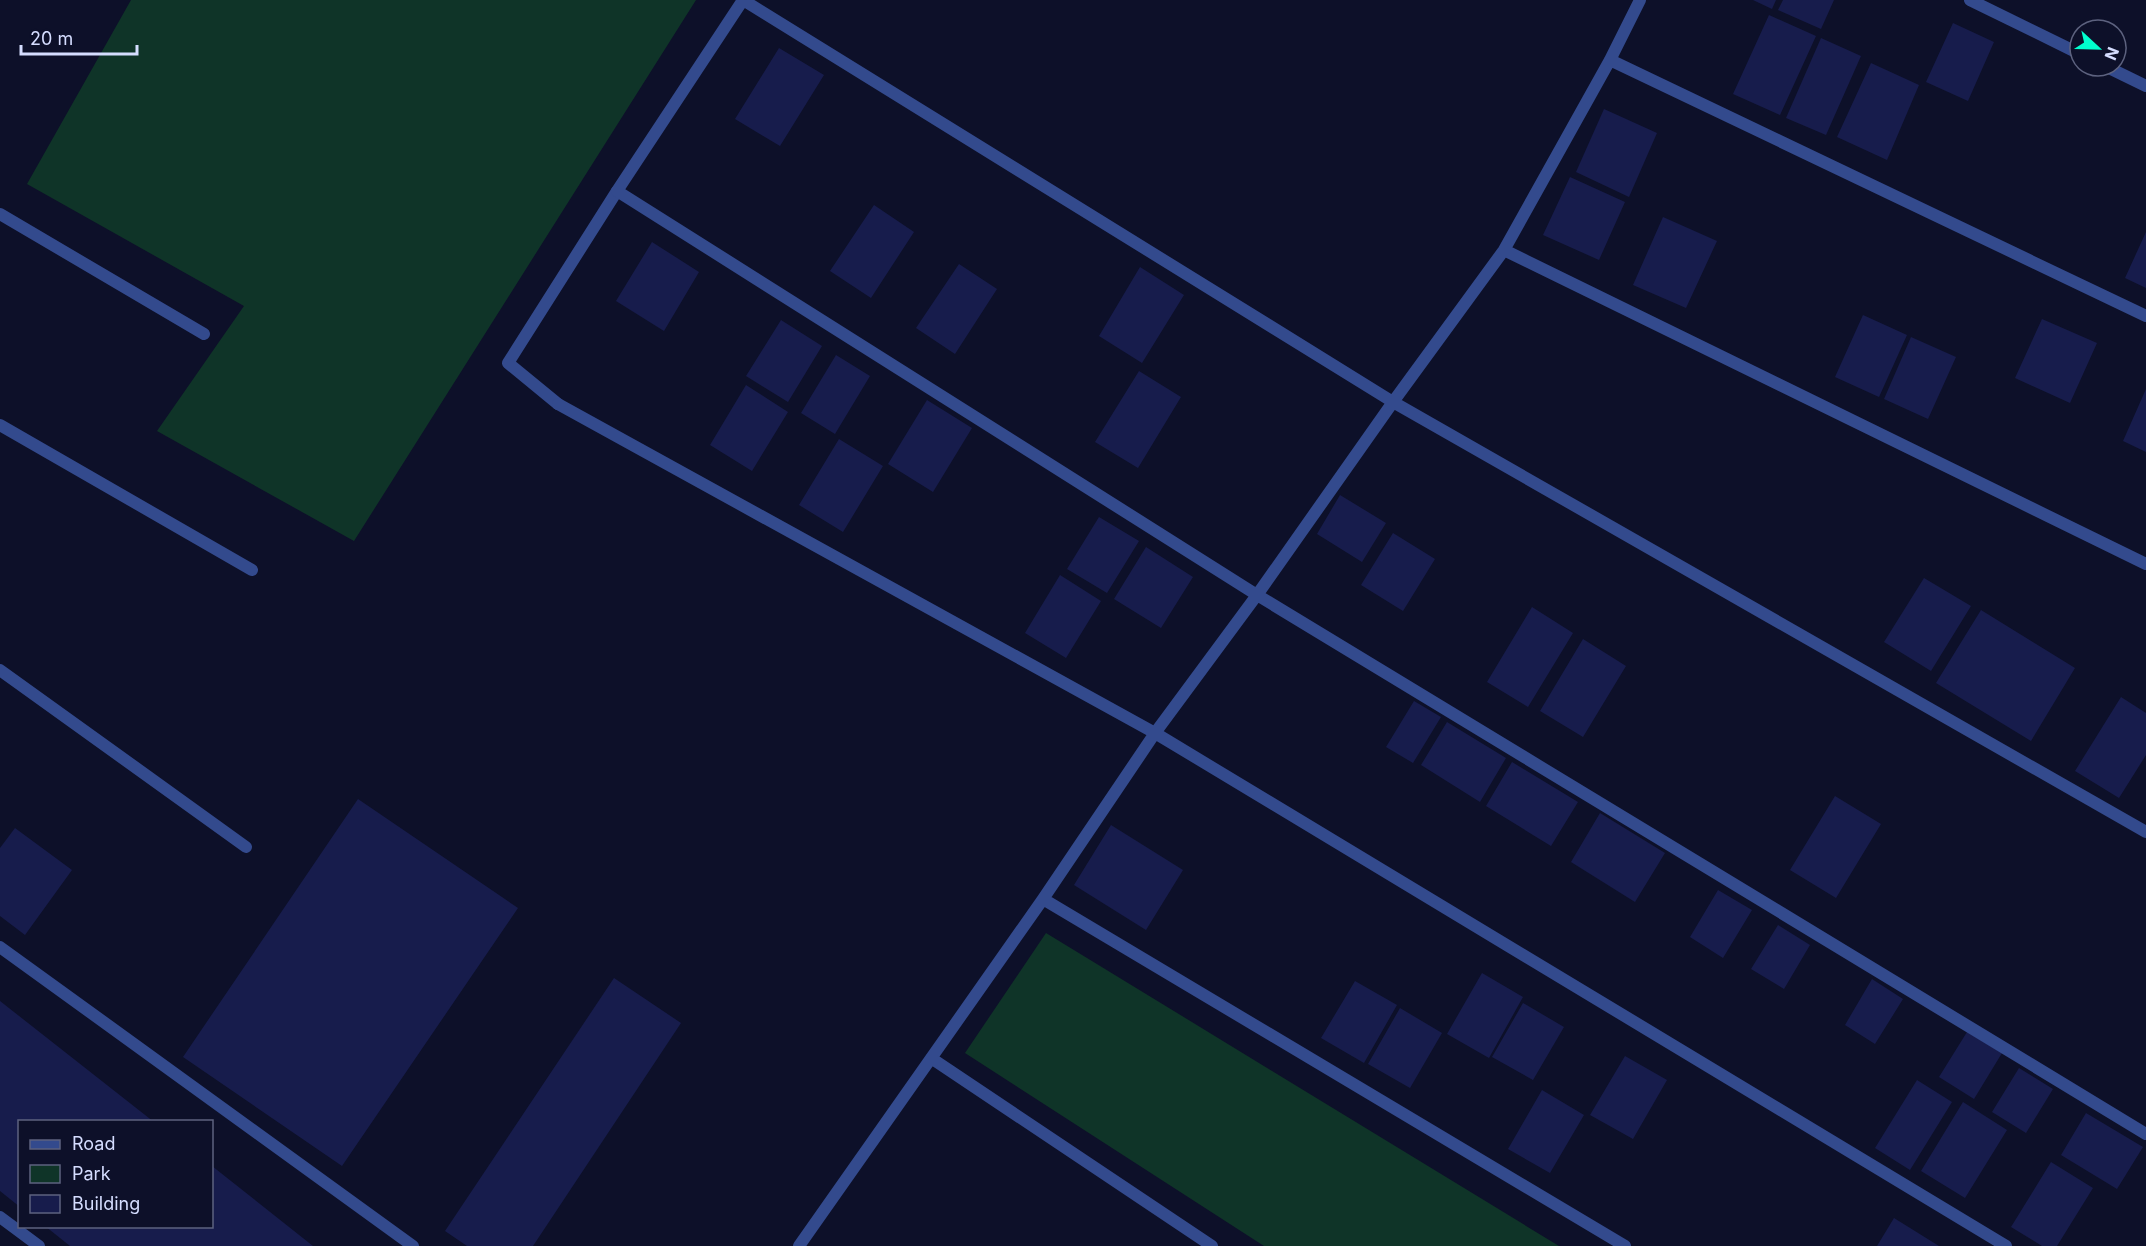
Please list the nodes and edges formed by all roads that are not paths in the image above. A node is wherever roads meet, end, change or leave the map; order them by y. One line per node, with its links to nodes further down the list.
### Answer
1 (1640, 0): 4 (street)
2 (1970, 0): 3 (street)
3 (2068, 48)
4 (1610, 60): 9 (street); 10 (street)
5 (2128, 77): 6 (street)
6 (2146, 86)
7 (617, 191): 12 (street); 16 (street); 18 (street)
8 (0, 214): 11 (street)
9 (1504, 250): 12 (street); 14 (street)
10 (2146, 316)
11 (204, 334)
12 (1393, 402): 16 (street); 19 (street)
13 (0, 425): 15 (street)
14 (2146, 564)
15 (252, 570)
16 (1257, 595): 18 (street); 24 (street)
17 (0, 670): 20 (street)
18 (1155, 733): 21 (street); 31 (street)
19 (2146, 832)
20 (246, 847)
21 (1043, 899): 23 (street); 30 (street)
22 (0, 947): 27 (street)
23 (931, 1058): 28 (street); 29 (street)
24 (2146, 1134)
25 (0, 1217): 26 (street)
26 (39, 1246)
27 (413, 1246)
28 (799, 1246)
29 (1212, 1246)
30 (1625, 1246)
31 (2006, 1246)

